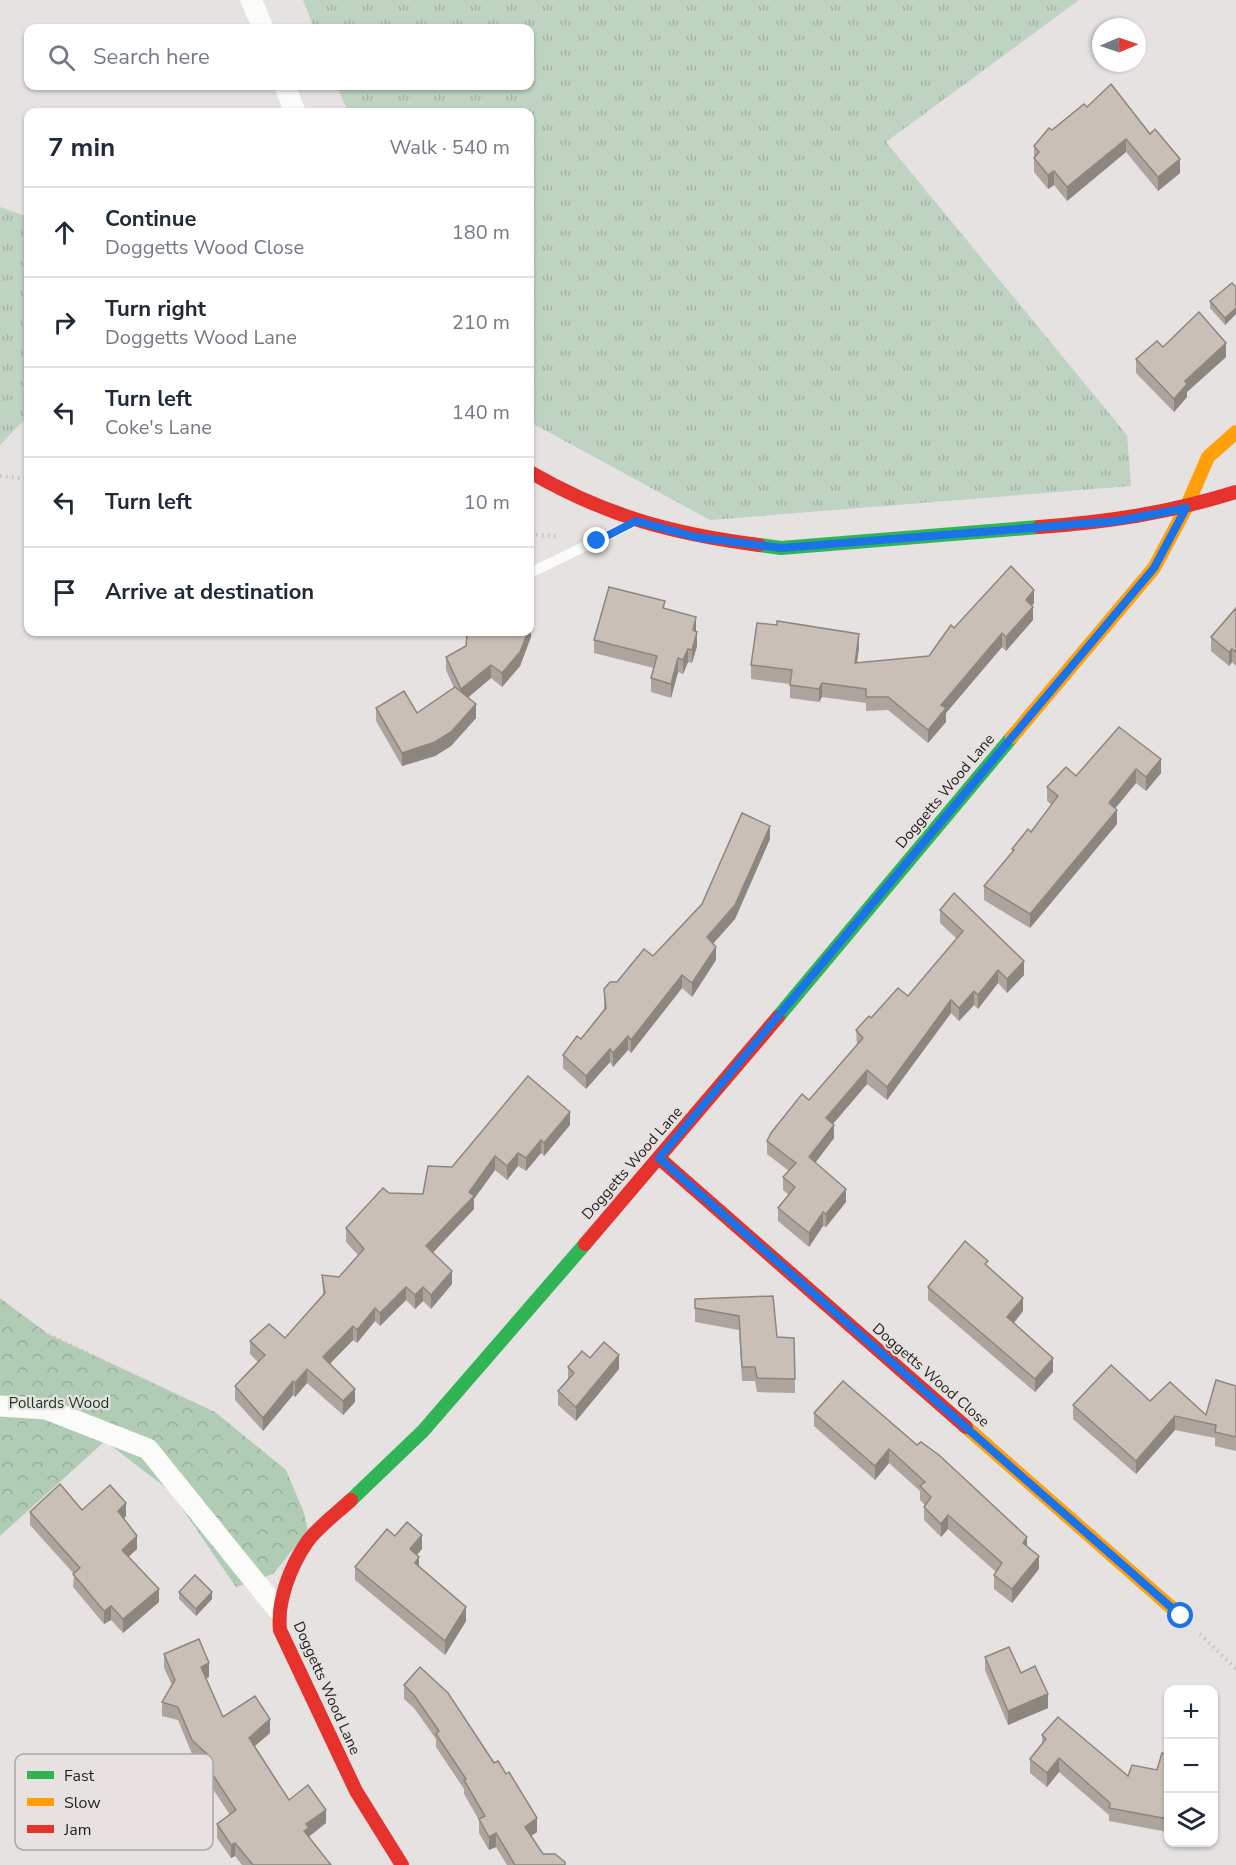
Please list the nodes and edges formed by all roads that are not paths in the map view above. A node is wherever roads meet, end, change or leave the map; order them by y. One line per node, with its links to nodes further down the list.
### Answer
1 (251, 0): 2 (street)
2 (261, 24)
3 (287, 90): 4 (street)
4 (294, 108)
5 (1236, 432): 8 (street, Doggetts Wood Lane)
6 (534, 474): 9 (street)
7 (1236, 492): 8 (street)
8 (1186, 508): 9 (street); 11 (street, Doggetts Wood Lane)
9 (636, 521): 10 (lane)
10 (534, 571)
11 (659, 1158): 13 (street, Doggetts Wood Lane); 14 (street, Doggetts Wood Close)
12 (0, 1406): 13 (street)
13 (278, 1610): 15 (street, Doggetts Wood Lane)
14 (1181, 1616)
15 (402, 1865)

